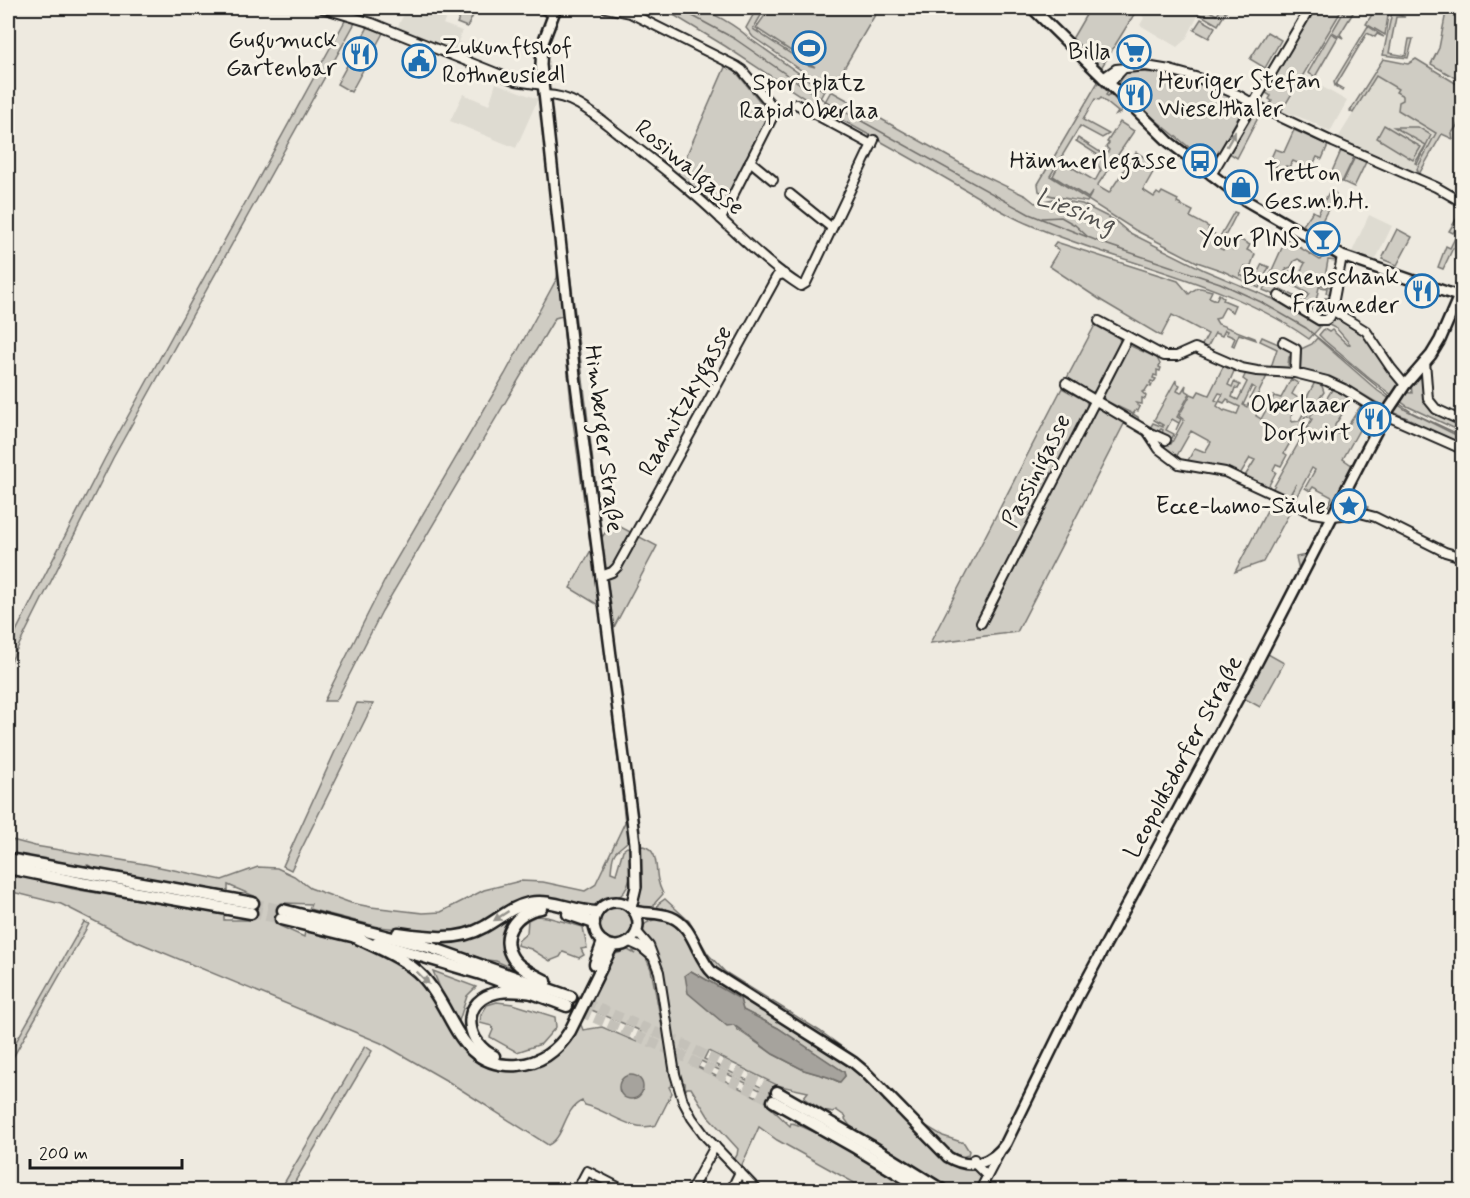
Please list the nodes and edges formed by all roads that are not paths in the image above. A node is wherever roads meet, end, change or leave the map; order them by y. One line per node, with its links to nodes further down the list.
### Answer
1 (322, 8): 10 (street)
2 (541, 8): 8 (street)
3 (606, 8): 14 (street)
4 (1010, 8): 5 (street)
5 (1023, 8)
6 (1032, 8): 9 (main road)
7 (1310, 8): 13 (street)
8 (554, 11): 10 (main road, Himberger Straße)
9 (1106, 81): 13 (street); 15 (main road)
10 (543, 85): 11 (main road, Himberger Straße)
11 (544, 95): 19 (street, Rosiwalgasse); 41 (main road, Himberger Straße)
12 (796, 104): 20 (street)
13 (1252, 104): 15 (street, one-way to 13); 18 (street)
14 (750, 161): 16 (street); 19 (street)
15 (1211, 175): 21 (main road)
16 (772, 180)
17 (790, 194): 20 (street)
18 (1460, 202)
19 (721, 219): 22 (street, Rosiwalgasse)
20 (832, 228): 22 (street, Rosiwalgasse)
21 (1342, 256): 23 (main road); 25 (street)
22 (784, 274): 41 (street, Radnitzkygasse)
23 (1462, 293): 29 (main road)
24 (1280, 296): 25 (street)
25 (1332, 310): 32 (street)
26 (1099, 321): 27 (street)
27 (1128, 338): 30 (street); 33 (street, Passinigasse)
28 (1283, 342): 30 (street)
29 (1425, 361): 32 (main road); 35 (street)
30 (1295, 374): 34 (street)
31 (1066, 384): 33 (street)
32 (1402, 389): 34 (main road, Leopoldsdorfer Straße)
33 (1095, 400): 36 (street); 42 (street, Passinigasse)
34 (1387, 411): 38 (street); 39 (main road, Leopoldsdorfer Straße)
35 (1462, 421)
36 (1147, 431): 37 (street); 39 (street)
37 (1166, 440)
38 (1462, 449)
39 (1333, 516): 40 (street); 58 (main road, Leopoldsdorfer Straße)
40 (1462, 557)
41 (602, 576): 45 (main road, Himberger Straße)
42 (981, 623)
43 (8, 859): 44 (highway)
44 (8, 868)
45 (635, 878): 46 (main road); 47 (main road, Himberger Straße)
46 (620, 902): 47 (main road); 50 (main road)
47 (633, 909): 49 (main road); 51 (main road)
48 (282, 914): 52 (highway)
49 (663, 915): 51 (main road); 62 (main road)
50 (596, 918): 52 (highway, one-way to 52); 54 (main road); 57 (highway)
51 (638, 928): 53 (main road); 55 (street)
52 (355, 932): 54 (highway, one-way to 54); 56 (highway); 57 (highway)
53 (630, 942): 54 (main road); 55 (street)
54 (607, 944): 56 (highway)
55 (653, 957): 59 (street)
56 (535, 993): 57 (highway)
57 (567, 999)
58 (1013, 1125): 60 (main road, Leopoldsdorfer Straße); 61 (main road, Leopoldsdorfer Straße)
59 (715, 1146): 63 (street); 67 (street)
60 (1002, 1148): 61 (main road, Leopoldsdorfer Straße); 64 (street, Leopoldsdorfer Straße)
61 (991, 1156): 62 (main road); 64 (street, Leopoldsdorfer Straße)
62 (975, 1161): 64 (street)
63 (740, 1172): 68 (street); 69 (street)
64 (987, 1176): 72 (street, Leopoldsdorfer Straße)
65 (577, 1191): 66 (street)
66 (624, 1191)
67 (692, 1191)
68 (731, 1191)
69 (757, 1191)
70 (925, 1191): 71 (highway)
71 (942, 1191)
72 (980, 1191)

